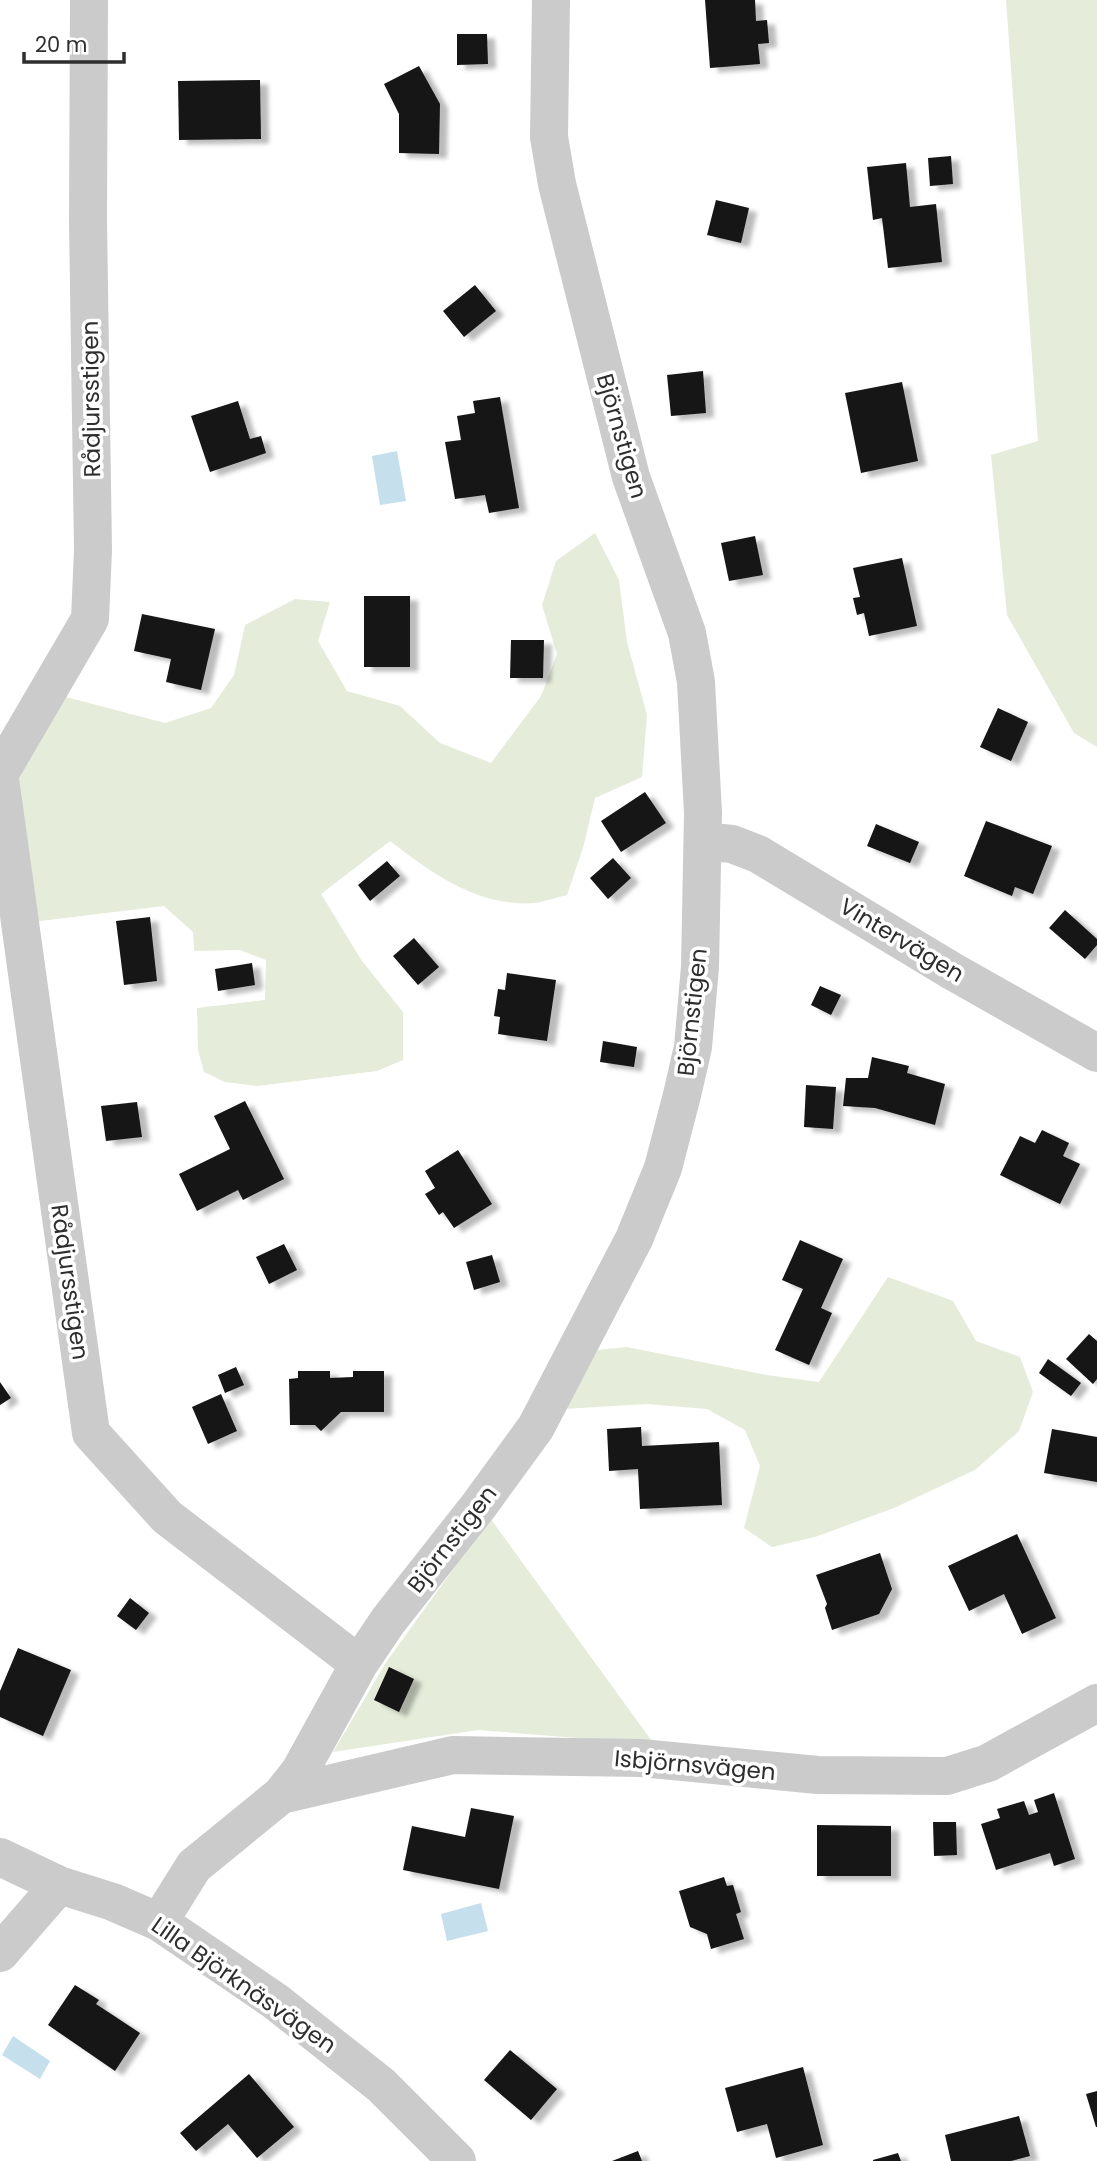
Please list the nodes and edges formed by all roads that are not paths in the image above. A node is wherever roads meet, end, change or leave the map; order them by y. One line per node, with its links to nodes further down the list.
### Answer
1 (89, 0): 3 (street, Rådjursstigen)
2 (551, 0): 5 (street, Björnstigen)
3 (0, 773)
4 (0, 779): 7 (street, Rådjursstigen)
5 (703, 841): 6 (street, Vintervägen); 7 (street, Björnstigen)
6 (1097, 1053)
7 (359, 1664): 9 (street, Björnstigen)
8 (1097, 1703): 9 (street, Isbjörnsvägen)
9 (281, 1795): 12 (street, Björnstigen)
10 (0, 1857): 11 (street, Lilla Björknäsvägen)
11 (59, 1885): 12 (street, Lilla Björknäsvägen); 13 (street)
12 (159, 1922): 14 (street, Lilla Björknäsvägen)
13 (0, 1954)
14 (457, 2161)

